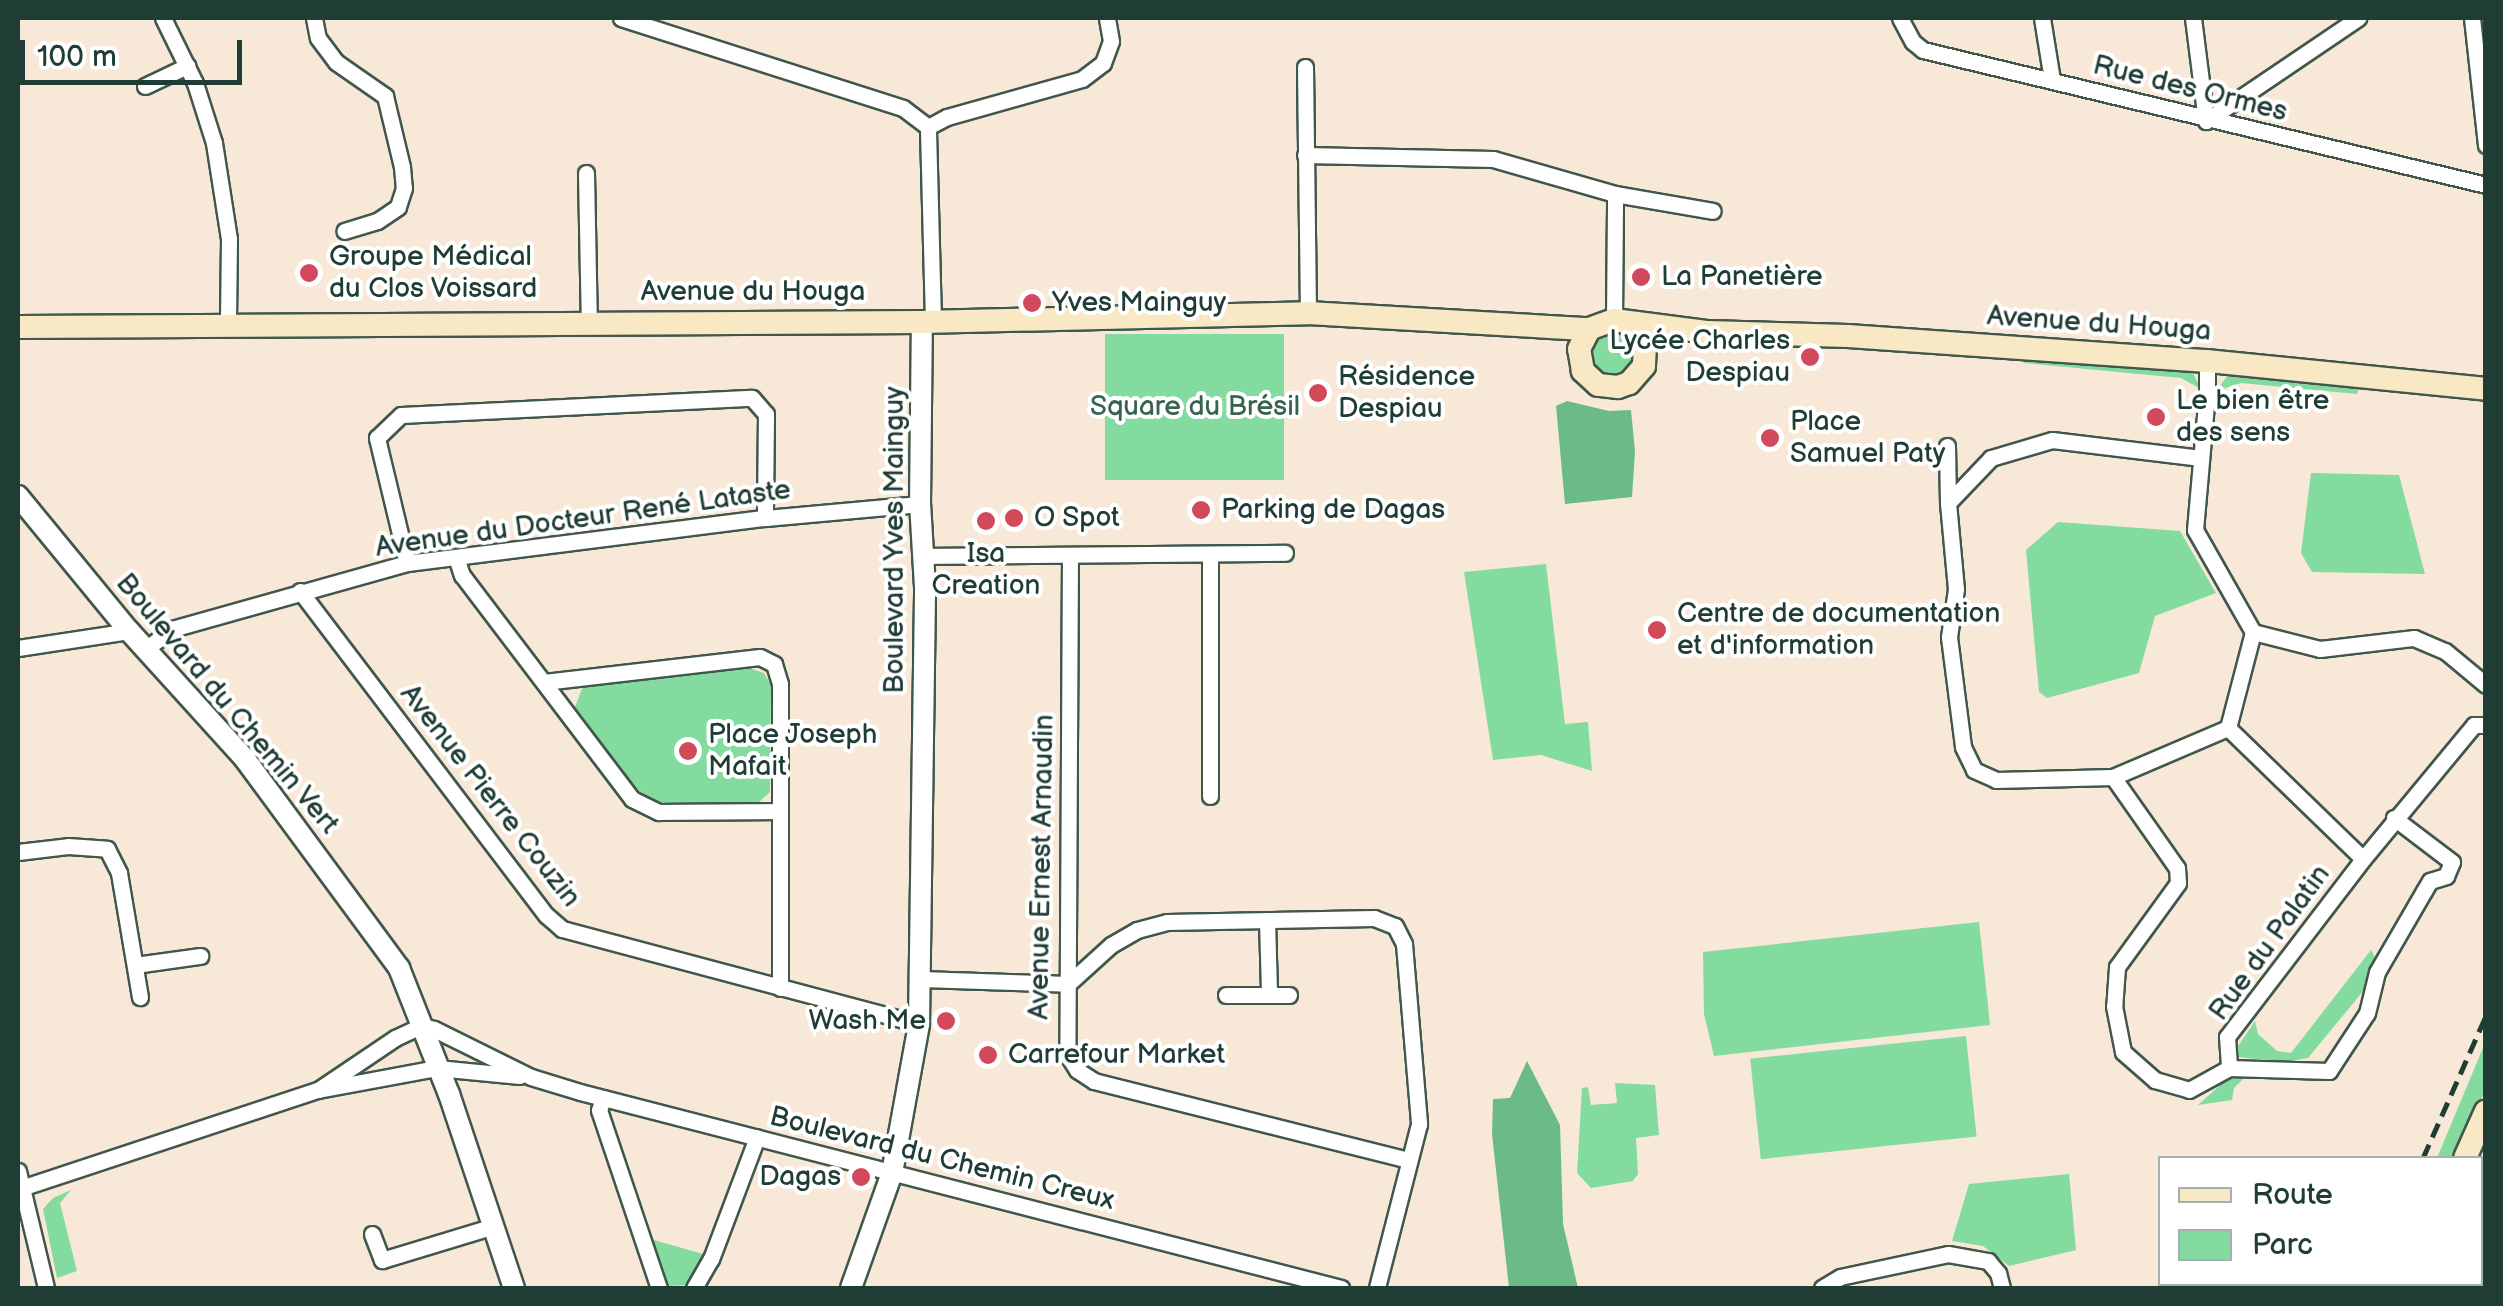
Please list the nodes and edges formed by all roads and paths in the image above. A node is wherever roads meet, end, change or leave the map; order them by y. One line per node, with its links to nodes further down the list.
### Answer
1 (164, 18): 10 (street)
2 (314, 18): 22 (street)
3 (622, 18): 15 (street)
4 (1107, 18): 15 (street)
5 (1900, 18): 12 (street, Rue des Ormes)
6 (2042, 18): 12 (street)
7 (2193, 18): 14 (street)
8 (2358, 18): 14 (street)
9 (2472, 18): 16 (street)
10 (188, 66): 13 (street); 27 (street)
11 (1305, 67): 17 (street)
12 (2052, 80): 14 (street, Rue des Ormes)
13 (145, 86)
14 (2206, 121): 19 (street, Rue des Ormes)
15 (928, 127): 24 (street)
16 (2486, 145)
17 (1305, 155): 20 (street); 23 (street)
18 (586, 173): 26 (street)
19 (2486, 185)
20 (1615, 194): 21 (street); 25 (street)
21 (1712, 212)
22 (345, 230)
23 (1308, 313): 24 (main road, Avenue du Houga); 30 (main road, Avenue du Houga)
24 (928, 321): 26 (main road, Avenue du Houga); 37 (street, Boulevard Yves Mainguy)
25 (1619, 321): 29 (main road, Avenue du Houga); 30 (main road); 31 (main road)
26 (589, 323): 27 (main road, Avenue du Houga)
27 (228, 324): 28 (main road, Avenue du Houga)
28 (18, 326)
29 (1708, 332): 31 (main road, Avenue du Houga); 32 (main road, Avenue du Houga)
30 (1584, 339): 31 (main road)
31 (1646, 354)
32 (2207, 361): 33 (main road, Avenue du Houga); 35 (street)
33 (2486, 389)
34 (1948, 446): 38 (street)
35 (2201, 458): 38 (street); 48 (street)
36 (18, 496): 47 (street, Boulevard du Chemin Vert)
37 (920, 504): 39 (street, Avenue du Docteur René Lataste); 43 (street, Boulevard Yves Mainguy)
38 (1948, 504): 55 (street)
39 (765, 518): 44 (street, Avenue du Docteur René Lataste); 45 (street)
40 (1285, 553): 41 (street)
41 (1210, 554): 42 (street); 56 (street)
42 (1070, 555): 43 (street); 65 (street, Avenue Ernest Arnaudin)
43 (925, 556): 64 (street, Boulevard Yves Mainguy)
44 (456, 558): 45 (street, Avenue du Docteur René Lataste); 51 (street)
45 (406, 564): 46 (street, Avenue du Docteur René Lataste)
46 (300, 591): 50 (street, Avenue du Docteur René Lataste); 66 (street, Avenue Pierre Couzin)
47 (129, 631): 49 (street); 50 (street, Boulevard du Chemin Vert)
48 (2254, 632): 52 (street); 54 (street)
49 (18, 648)
50 (146, 649): 72 (street, Boulevard du Chemin Vert)
51 (544, 682): 57 (street); 57 (street)
52 (2486, 685)
53 (2486, 725): 58 (street)
54 (2228, 728): 55 (street); 60 (street, Rue du Palatin)
55 (2113, 777): 75 (street)
56 (1210, 796)
57 (777, 812): 66 (street)
58 (2394, 818): 60 (street); 75 (street)
59 (18, 852): 63 (street)
60 (2363, 859): 75 (street, Rue du Palatin)
61 (1267, 920): 65 (street); 67 (street); 82 (street)
62 (200, 956): 63 (street)
63 (134, 965): 70 (street)
64 (922, 979): 65 (street); 71 (street, Boulevard Yves Mainguy)
65 (1068, 984): 82 (street, Avenue Ernest Arnaudin)
66 (780, 988): 71 (street, Avenue Pierre Couzin)
67 (1269, 993): 68 (street); 69 (street)
68 (1226, 995)
69 (1289, 995)
70 (140, 997)
71 (918, 1024): 83 (street, Boulevard Yves Mainguy)
72 (421, 1026): 73 (street, Boulevard du Chemin Creux); 74 (street, Boulevard du Chemin Vert); 77 (street)
73 (468, 1046): 74 (street); 76 (street, Boulevard du Chemin Creux)
74 (434, 1060): 76 (street, Boulevard du Chemin Creux); 77 (street); 85 (street, Boulevard du Chemin Vert)
75 (2229, 1068)
76 (531, 1077): 78 (street, Boulevard du Chemin Creux)
77 (318, 1090): 84 (street)
78 (603, 1098): 80 (street, Boulevard du Chemin Creux); 89 (street)
79 (2486, 1111): 81 (main road)
80 (757, 1137): 83 (street, Boulevard du Chemin Creux); 90 (street)
81 (2465, 1156)
82 (1409, 1160): 93 (street)
83 (892, 1173): 91 (street, Boulevard Yves Mainguy); 92 (street, Boulevard du Chemin Creux)
84 (19, 1182): 87 (street)
85 (494, 1226): 86 (street); 88 (street, Boulevard du Chemin Vert)
86 (372, 1234)
87 (46, 1288)
88 (514, 1288)
89 (659, 1288)
90 (694, 1288)
91 (851, 1288)
92 (1342, 1288)
93 (1377, 1288)
94 (1822, 1288): 95 (street)
95 (2002, 1288)

